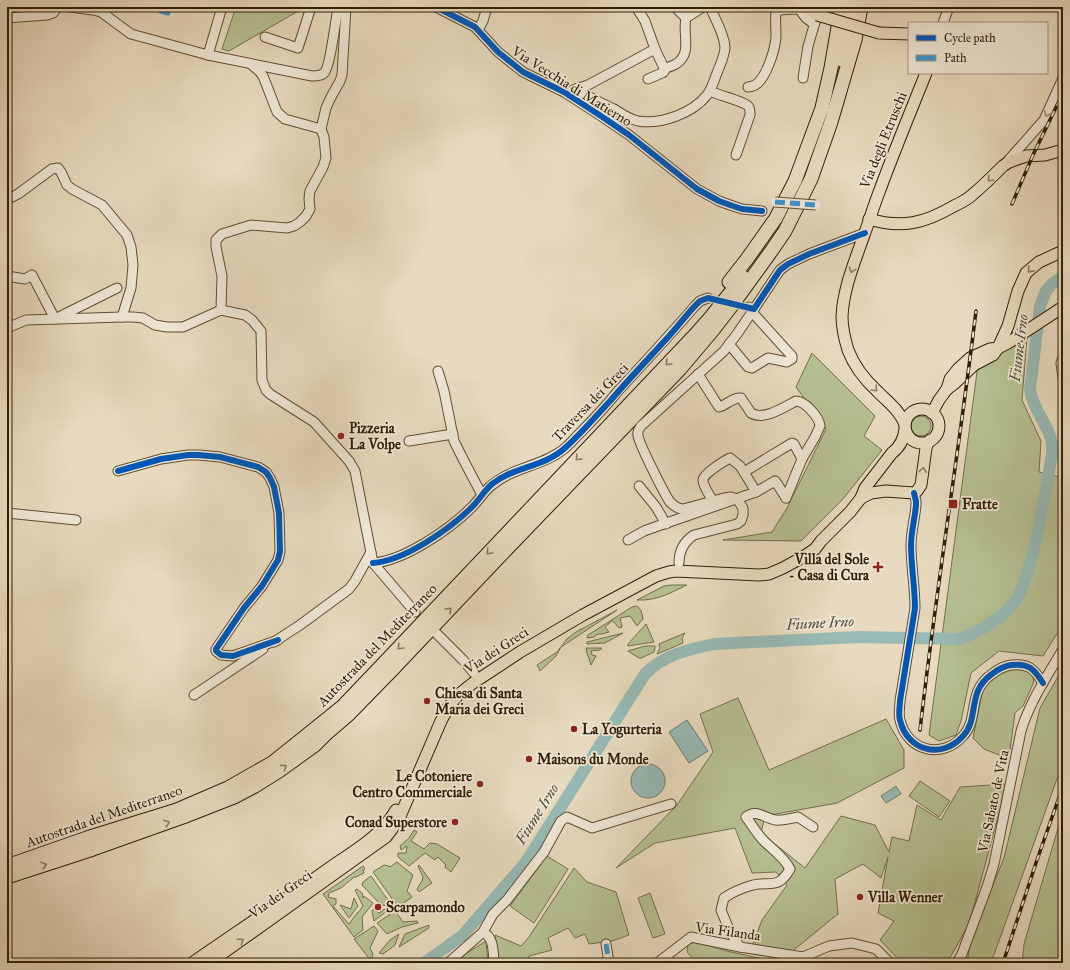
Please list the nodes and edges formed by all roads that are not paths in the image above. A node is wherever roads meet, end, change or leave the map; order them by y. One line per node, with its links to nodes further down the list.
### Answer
1 (58, 7): 19 (street)
2 (70, 7): 26 (street)
3 (222, 7): 26 (street)
4 (311, 7): 24 (street)
5 (338, 7): 27 (street)
6 (346, 7): 37 (street)
7 (436, 7): 22 (street, Via Vecchia di Matierno)
8 (487, 7): 22 (street)
9 (675, 7): 20 (street)
10 (703, 7): 20 (street)
11 (710, 7): 35 (street)
12 (840, 7): 59 (highway)
13 (852, 7): 59 (highway, Autostrada del Mediterraneo)
14 (861, 7): 63 (highway)
15 (868, 7): 63 (highway)
16 (949, 7): 21 (street)
17 (638, 10): 25 (street)
18 (807, 12): 23 (main road, bridge); 30 (street); 33 (street)
19 (7, 18)
20 (686, 18): 28 (street)
21 (943, 22)
22 (478, 30): 36 (street, Via Vecchia di Matierno)
23 (908, 34)
24 (264, 37)
25 (655, 49): 28 (street); 34 (street)
26 (208, 55): 27 (street)
27 (251, 64): 37 (street)
28 (665, 68): 32 (street)
29 (926, 74): 45 (main road, Via degli Etruschi)
30 (803, 78)
31 (1063, 78): 40 (street, one-way to 40)
32 (648, 79)
33 (748, 87)
34 (576, 89): 35 (street); 36 (street)
35 (710, 91): 39 (street)
36 (564, 92): 44 (street, Via Vecchia di Matierno)
37 (321, 129): 53 (street)
38 (1063, 150): 40 (main road)
39 (736, 155)
40 (1003, 166): 45 (main road, one-way to 45)
41 (7, 196): 56 (street)
42 (775, 202): 43 (street, bridge)
43 (816, 205)
44 (762, 211)
45 (869, 219): 46 (main road)
46 (865, 233): 52 (street); 68 (main road, one-way to 68)
47 (1063, 250): 61 (main road, one-way to 61)
48 (7, 276): 57 (street)
49 (117, 288): 57 (street)
50 (708, 298): 80 (street, Traversa dei Greci)
51 (1063, 307): 55 (main road)
52 (751, 309): 60 (street); 60 (street)
53 (221, 310): 56 (street); 89 (street)
54 (1063, 311): 55 (street)
55 (1051, 315): 61 (main road)
56 (122, 317): 57 (street)
57 (55, 319): 58 (street)
58 (7, 328)
59 (695, 335): 103 (highway, Autostrada del Mediterraneo, one-way to 103)
60 (729, 344): 65 (street)
61 (1003, 346): 67 (main road)
62 (1063, 357): 66 (street)
63 (680, 369): 104 (highway, Autostrada del Mediterraneo, one-way to 63)
64 (438, 371): 69 (street)
65 (698, 374): 73 (street); 83 (street)
66 (1063, 378)
67 (932, 413): 68 (main road); 70 (main road)
68 (905, 426): 70 (main road); 72 (main road, Via dei Greci)
69 (453, 434): 71 (street); 80 (street)
70 (930, 440): 79 (main road, one-way to 70)
71 (408, 441)
72 (896, 450): 77 (main road, Via dei Greci); 81 (main road, Via dei Greci)
73 (802, 459): 75 (street); 78 (street)
74 (118, 471): 94 (street)
75 (744, 472): 78 (street); 83 (street)
76 (640, 486): 86 (street)
77 (886, 491): 79 (main road); 81 (main road)
78 (756, 492): 82 (street)
79 (914, 493): 96 (street)
80 (482, 495): 90 (street, Traversa dei Greci)
81 (861, 498): 88 (main road, Via dei Greci)
82 (737, 499): 83 (street); 86 (street); 91 (street)
83 (712, 501)
84 (7, 513): 85 (street)
85 (76, 520)
86 (666, 524): 87 (street)
87 (628, 540)
88 (821, 541): 91 (main road, Via dei Greci); 110 (main road, Via dei Greci, one-way to 88)
89 (371, 552): 90 (street); 94 (street)
90 (373, 563): 92 (street)
91 (679, 563): 98 (main road, Via dei Greci)
92 (415, 612)
93 (437, 634): 98 (street)
94 (278, 640): 100 (street)
95 (1063, 649): 97 (street, Via Sabato de Vita)
96 (1029, 667): 97 (street); 99 (street)
97 (1052, 668): 99 (street, Via Sabato de Vita)
98 (474, 673): 109 (main road, Via dei Greci)
99 (1043, 683): 116 (street, Via Sabato de Vita)
100 (194, 695)
101 (671, 804): 105 (street)
102 (813, 827): 107 (street)
103 (7, 866)
104 (7, 877)
105 (483, 932): 111 (street); 112 (street)
106 (606, 944): 113 (street)
107 (740, 947): 108 (street, Via Filanda); 114 (street, Via Filanda)
108 (802, 960): 115 (street)
109 (192, 963)
110 (209, 963)
111 (448, 963)
112 (494, 963)
113 (609, 963)
114 (657, 963)
115 (890, 963)
116 (957, 963)

